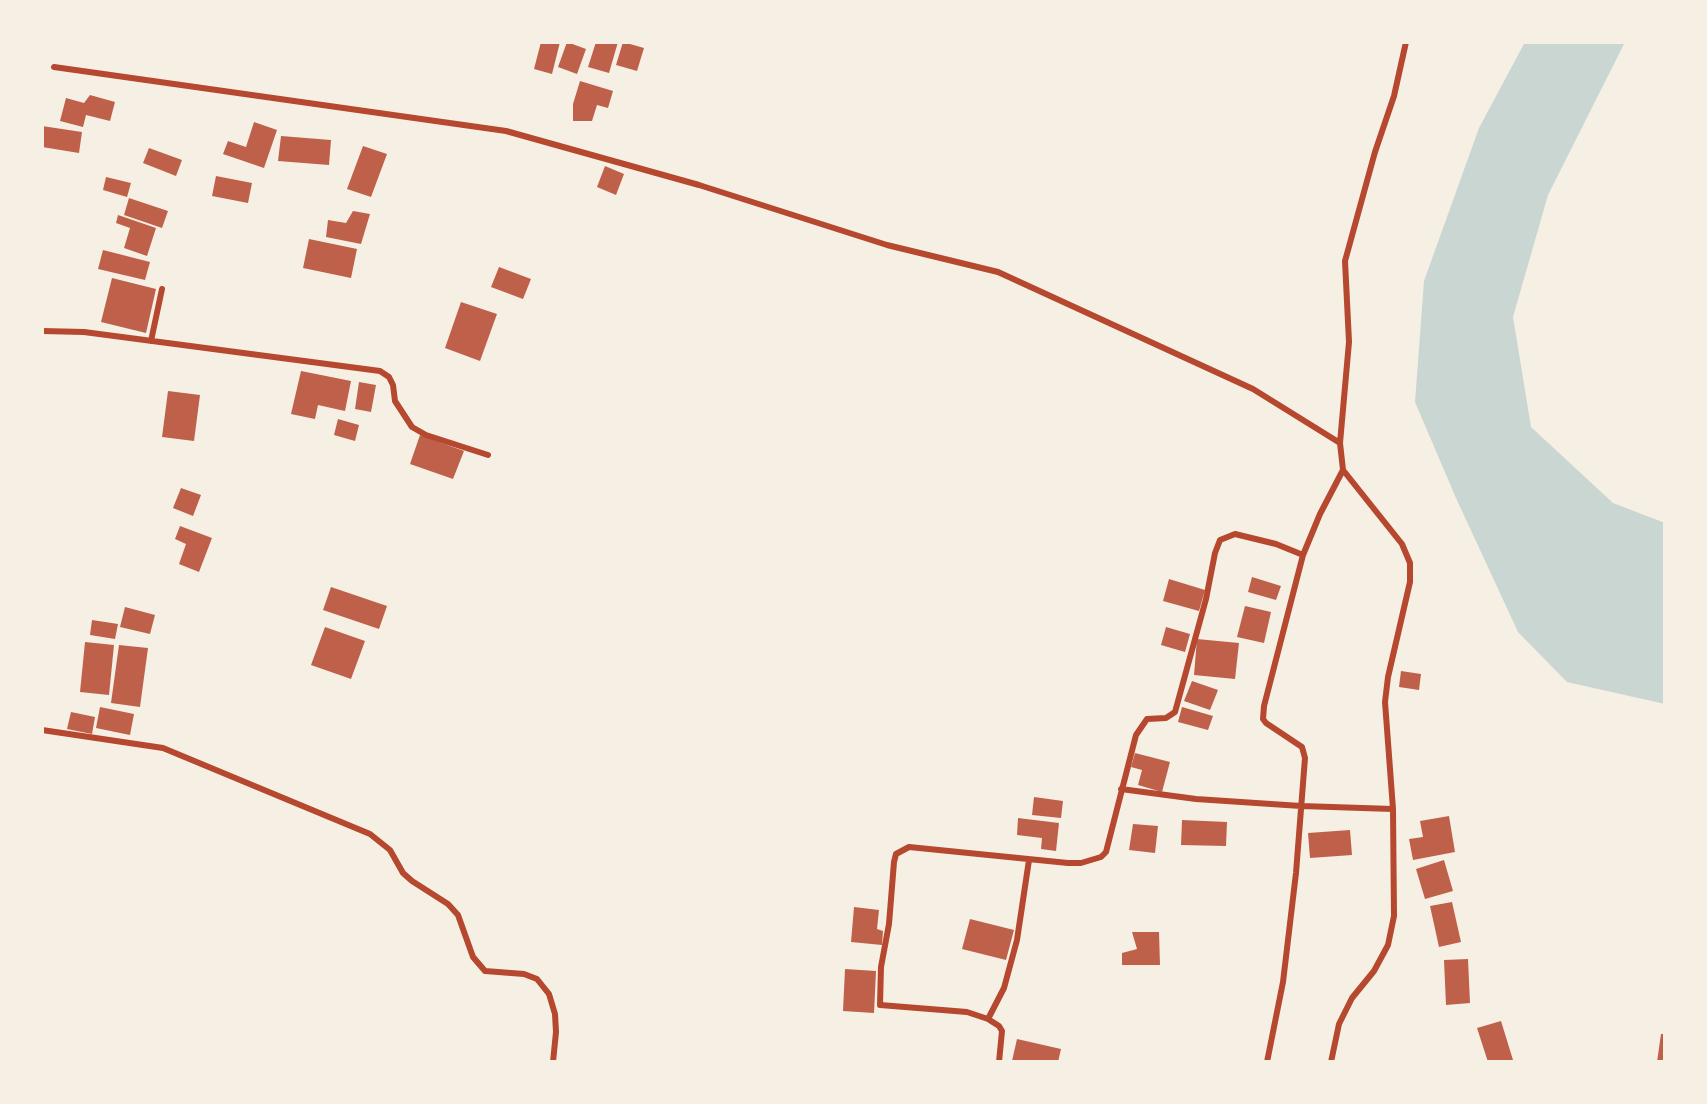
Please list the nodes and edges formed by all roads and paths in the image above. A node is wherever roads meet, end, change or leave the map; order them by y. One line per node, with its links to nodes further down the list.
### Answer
1 (1406, 42): 6 (street)
2 (54, 67): 6 (street)
3 (162, 289): 5 (street)
4 (42, 331): 5 (street)
5 (151, 341): 7 (street)
6 (1340, 443): 8 (street)
7 (488, 455)
8 (1343, 470): 9 (street); 13 (street)
9 (1303, 555): 11 (street); 12 (street)
10 (42, 730): 16 (street)
11 (1121, 789): 12 (street); 14 (street)
12 (1301, 806): 13 (street); 18 (street)
13 (1393, 809): 19 (street)
14 (1029, 860): 15 (street); 15 (street)
15 (988, 1019): 17 (street)
16 (553, 1062)
17 (999, 1062)
18 (1266, 1062)
19 (1331, 1062)

